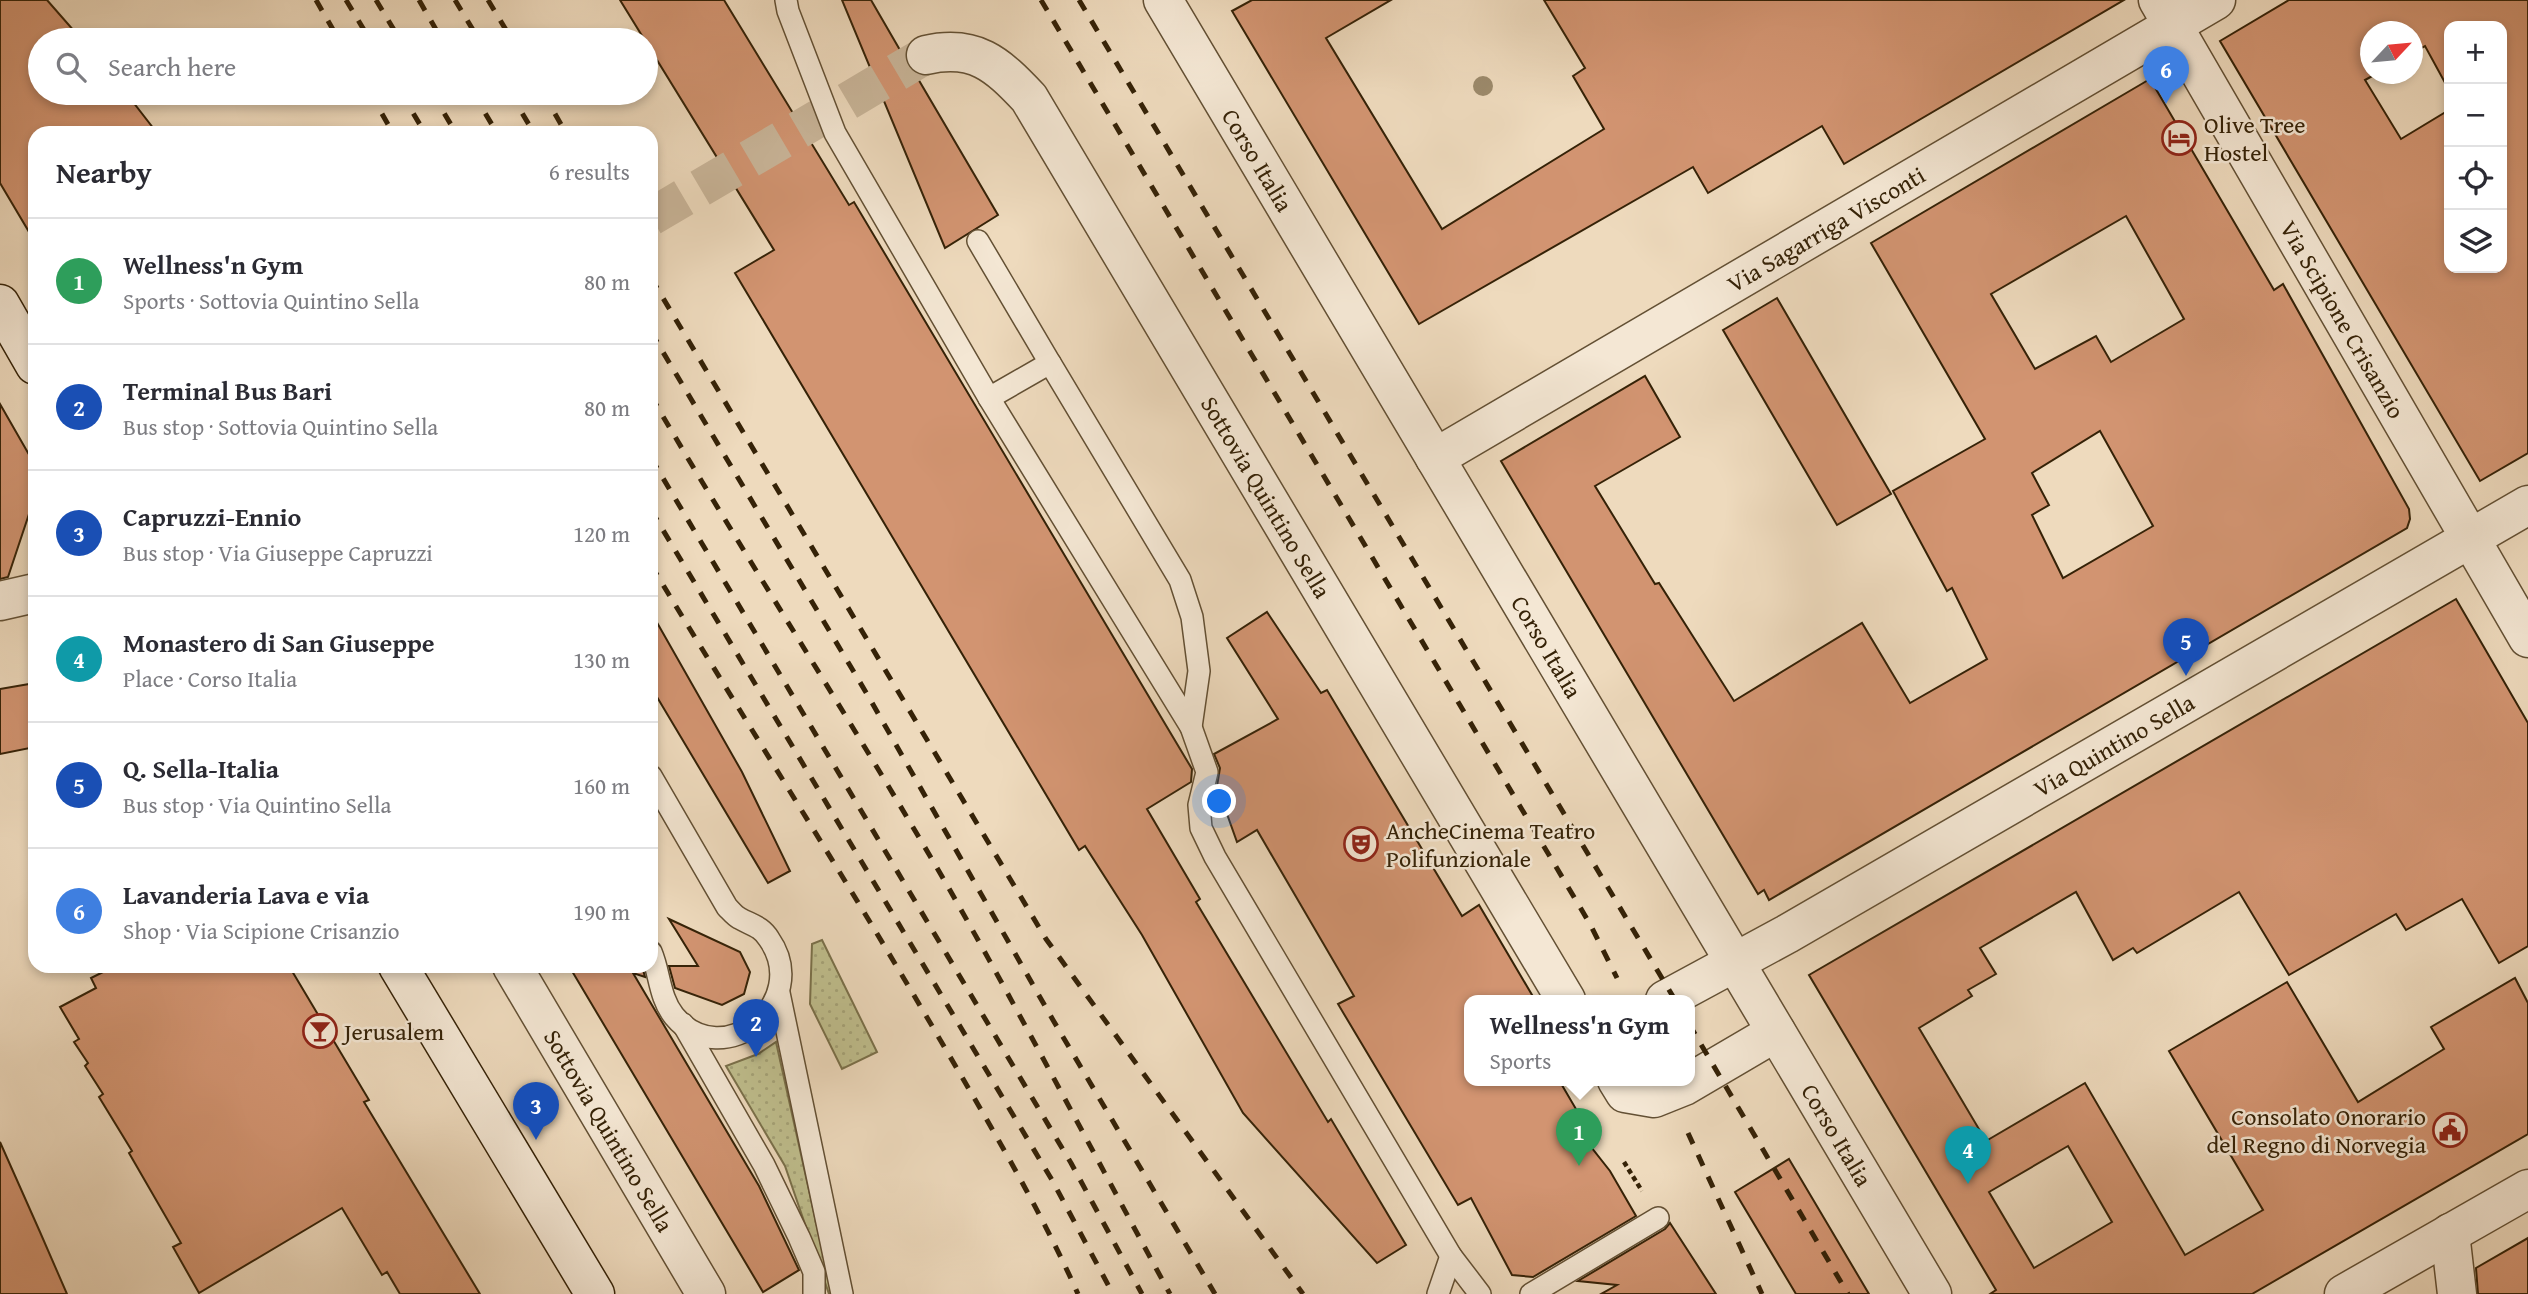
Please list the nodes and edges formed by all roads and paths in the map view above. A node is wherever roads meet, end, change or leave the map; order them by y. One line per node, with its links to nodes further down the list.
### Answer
1 (786, 0): 10 (lane)
2 (1163, 0): 11 (street, Corso Italia)
3 (2216, 0): 4 (street, Via Sagarriga Visconti)
4 (2165, 13): 11 (street, Via Sagarriga Visconti); 13 (street, Via Scipione Crisanzio)
5 (926, 55): 24 (street, Sottovia Quintino Sella)
6 (978, 241): 9 (lane)
7 (0, 304): 8 (street)
8 (28, 353)
9 (1050, 363): 10 (lane); 17 (lane)
10 (989, 398): 17 (lane)
11 (1436, 458): 19 (street, Corso Italia)
12 (2528, 505): 13 (street, Via Quintino Sella)
13 (2470, 539): 16 (street, Via Scipione Crisanzio); 19 (street, Via Quintino Sella)
14 (28, 595): 15 (street)
15 (0, 601)
16 (2528, 638)
17 (1191, 727): 34 (lane)
18 (658, 788): 23 (lane)
19 (1735, 961): 25 (street); 27 (street, Corso Italia)
20 (658, 972): 26 (lane)
21 (402, 973): 35 (street)
22 (516, 973): 36 (street, Sottovia Quintino Sella)
23 (779, 993): 26 (lane); 38 (lane)
24 (1563, 995)
25 (1674, 995)
26 (683, 1024): 37 (lane)
27 (1776, 1032): 28 (street); 42 (street, Corso Italia)
28 (1695, 1080)
29 (1621, 1086): 30 (street)
30 (1684, 1086)
31 (2528, 1189): 33 (street)
32 (1658, 1218): 41 (lane)
33 (2449, 1233): 43 (street); 44 (street)
34 (1451, 1256): 39 (lane); 40 (lane)
35 (595, 1294)
36 (706, 1294)
37 (814, 1294)
38 (842, 1294)
39 (1438, 1294)
40 (1480, 1294)
41 (1531, 1294)
42 (1932, 1294)
43 (2344, 1294)
44 (2458, 1294)

